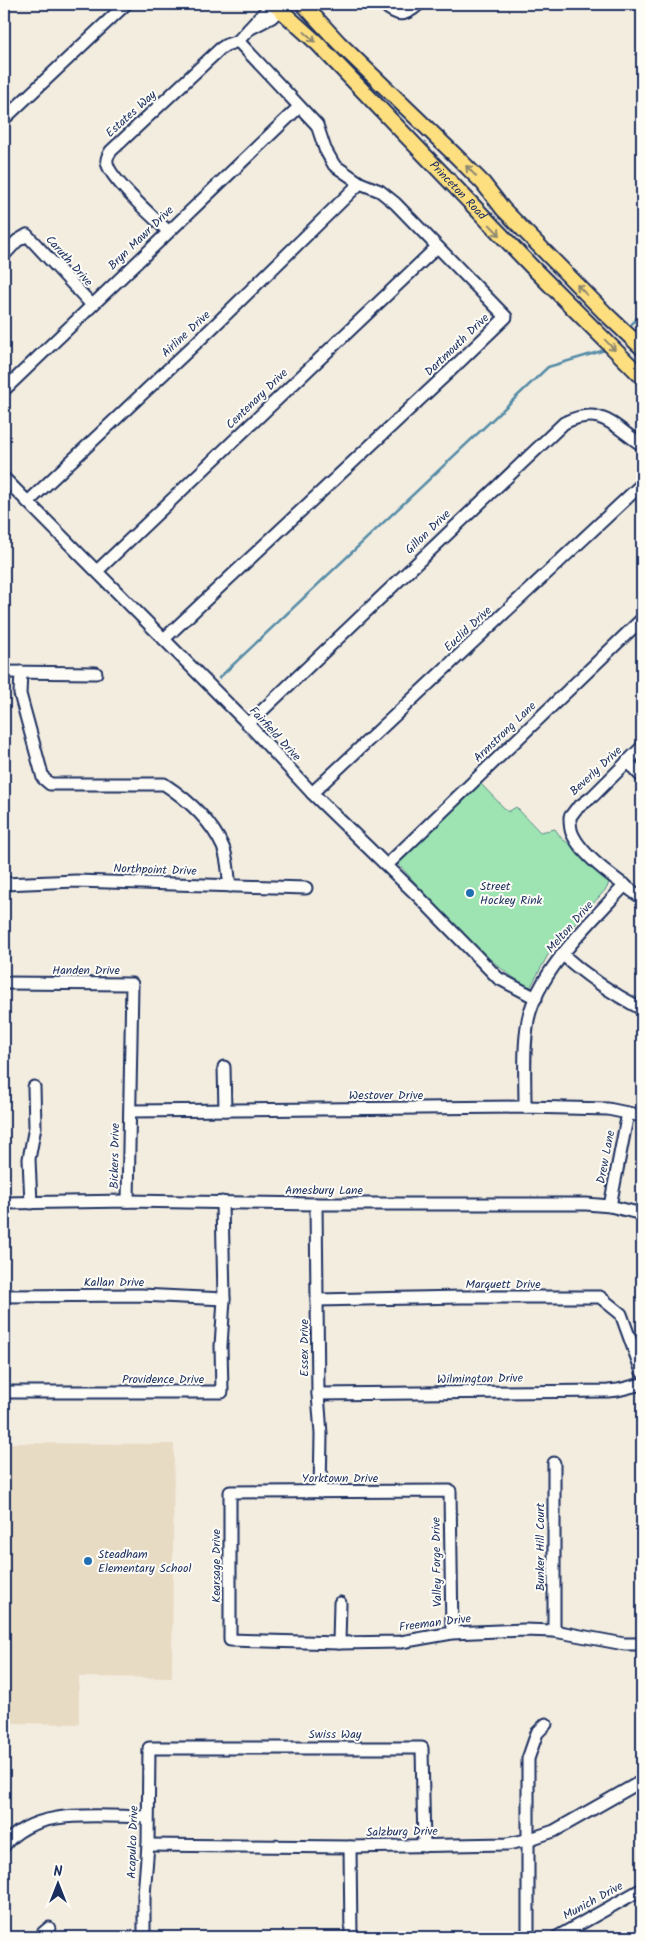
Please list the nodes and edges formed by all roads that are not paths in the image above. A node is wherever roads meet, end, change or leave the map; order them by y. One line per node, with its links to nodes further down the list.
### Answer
1 (126, 4): 8 (street)
2 (303, 4): 10 (main road, Princeton Road, one-way to 2)
3 (383, 4): 4 (street)
4 (419, 4)
5 (278, 5): 6 (street, Estates Way); 11 (main road, Princeton Road, one-way to 11)
6 (238, 41): 7 (street, Dartmouth Drive); 12 (street, Estates Way)
7 (299, 107): 9 (street, Dartmouth Drive); 12 (street, Bryn Mawr Drive)
8 (4, 119)
9 (360, 182): 14 (street, Dartmouth Drive); 26 (street, Airline Drive)
10 (488, 189): 11 (main road); 13 (main road, Princeton Road)
11 (472, 206): 16 (main road, Princeton Road, one-way to 16)
12 (168, 231): 17 (street, Bryn Mawr Drive)
13 (533, 240): 16 (main road); 18 (main road, Princeton Road, one-way to 13)
14 (436, 247): 27 (street, Centenary Drive); 29 (street, Dartmouth Drive)
15 (4, 254): 17 (street, Caruth Drive)
16 (519, 254): 19 (main road, Princeton Road)
17 (92, 305): 22 (street, Bryn Mawr Drive)
18 (605, 313): 19 (main road); 20 (main road, Princeton Road)
19 (591, 326): 21 (main road, Princeton Road, one-way to 21)
20 (642, 348)
21 (642, 377)
22 (4, 390)
23 (642, 445): 33 (street, Gillon Drive)
24 (4, 478): 26 (street, Fairfield Drive)
25 (642, 484): 37 (street, Euclid Drive)
26 (28, 502): 27 (street, Fairfield Drive)
27 (97, 571): 29 (street, Fairfield Drive)
28 (642, 619): 38 (street, Armstrong Lane)
29 (164, 639): 33 (street, Fairfield Drive)
30 (4, 672): 31 (street)
31 (21, 672): 32 (street); 41 (street)
32 (96, 673)
33 (248, 724): 37 (street, Fairfield Drive)
34 (642, 748): 35 (street, Beverly Drive)
35 (627, 761): 36 (street); 40 (street, Beverly Drive)
36 (642, 777)
37 (312, 793): 38 (street, Fairfield Drive)
38 (387, 865): 46 (street, Fairfield Drive)
39 (4, 884): 41 (street, Northpoint Drive)
40 (625, 885): 43 (street); 44 (street, Melton Drive)
41 (230, 886): 42 (street, Northpoint Drive)
42 (306, 888)
43 (642, 898)
44 (562, 954): 46 (street, Melton Drive); 47 (street)
45 (4, 983): 51 (street, Handen Drive)
46 (536, 998): 50 (street, Melton Drive)
47 (642, 1009)
48 (224, 1067): 52 (street)
49 (34, 1087): 58 (street)
50 (525, 1107): 52 (street, Westover Drive); 53 (street, Westover Drive)
51 (130, 1110): 52 (street, Westover Drive); 55 (street, Bickers Drive)
52 (225, 1110)
53 (628, 1112): 54 (street, Westover Drive); 60 (street, Drew Lane)
54 (642, 1116)
55 (128, 1201): 56 (street, Amesbury Lane); 58 (street, Amesbury Lane)
56 (222, 1202): 59 (street, Amesbury Lane); 63 (street, Providence Drive)
57 (4, 1203): 58 (street, Amesbury Lane)
58 (31, 1203)
59 (316, 1204): 60 (street, Amesbury Lane); 64 (street, Essex Drive)
60 (610, 1206): 61 (street, Amesbury Lane)
61 (642, 1214)
62 (4, 1296): 63 (street, Kallan Drive)
63 (224, 1299): 67 (street, Providence Drive)
64 (317, 1300): 65 (street, Marquett Drive); 68 (street, Essex Drive)
65 (642, 1372)
66 (642, 1384): 68 (street, Wilmington Drive)
67 (4, 1392)
68 (318, 1394): 72 (street, Essex Drive)
69 (554, 1463): 74 (street, Bunker Hill Court)
70 (450, 1491): 72 (street, Yorktown Drive); 75 (street, Valley Forge Drive)
71 (230, 1492): 72 (street, Yorktown Drive); 76 (street, Kearsage Drive)
72 (320, 1492)
73 (340, 1602): 77 (street)
74 (554, 1631): 75 (street, Freeman Drive); 78 (street, Freeman Drive)
75 (452, 1633): 77 (street, Freeman Drive)
76 (230, 1640): 77 (street, Freeman Drive)
77 (339, 1642)
78 (642, 1644)
79 (546, 1724): 83 (street)
80 (149, 1748): 82 (street, Acapulco Drive); 86 (street, Swiss Way)
81 (642, 1781): 83 (street, Salzburg Drive)
82 (147, 1818): 84 (street, Acapulco Drive); 85 (street)
83 (527, 1840): 86 (street, Salzburg Drive); 91 (street)
84 (148, 1845): 87 (street, Salzburg Drive); 89 (street, Acapulco Drive)
85 (4, 1846)
86 (424, 1846): 87 (street, Salzburg Drive)
87 (350, 1847): 90 (street)
88 (642, 1889): 92 (street, Munich Drive)
89 (144, 1937)
90 (351, 1937)
91 (528, 1937)
92 (557, 1937)

